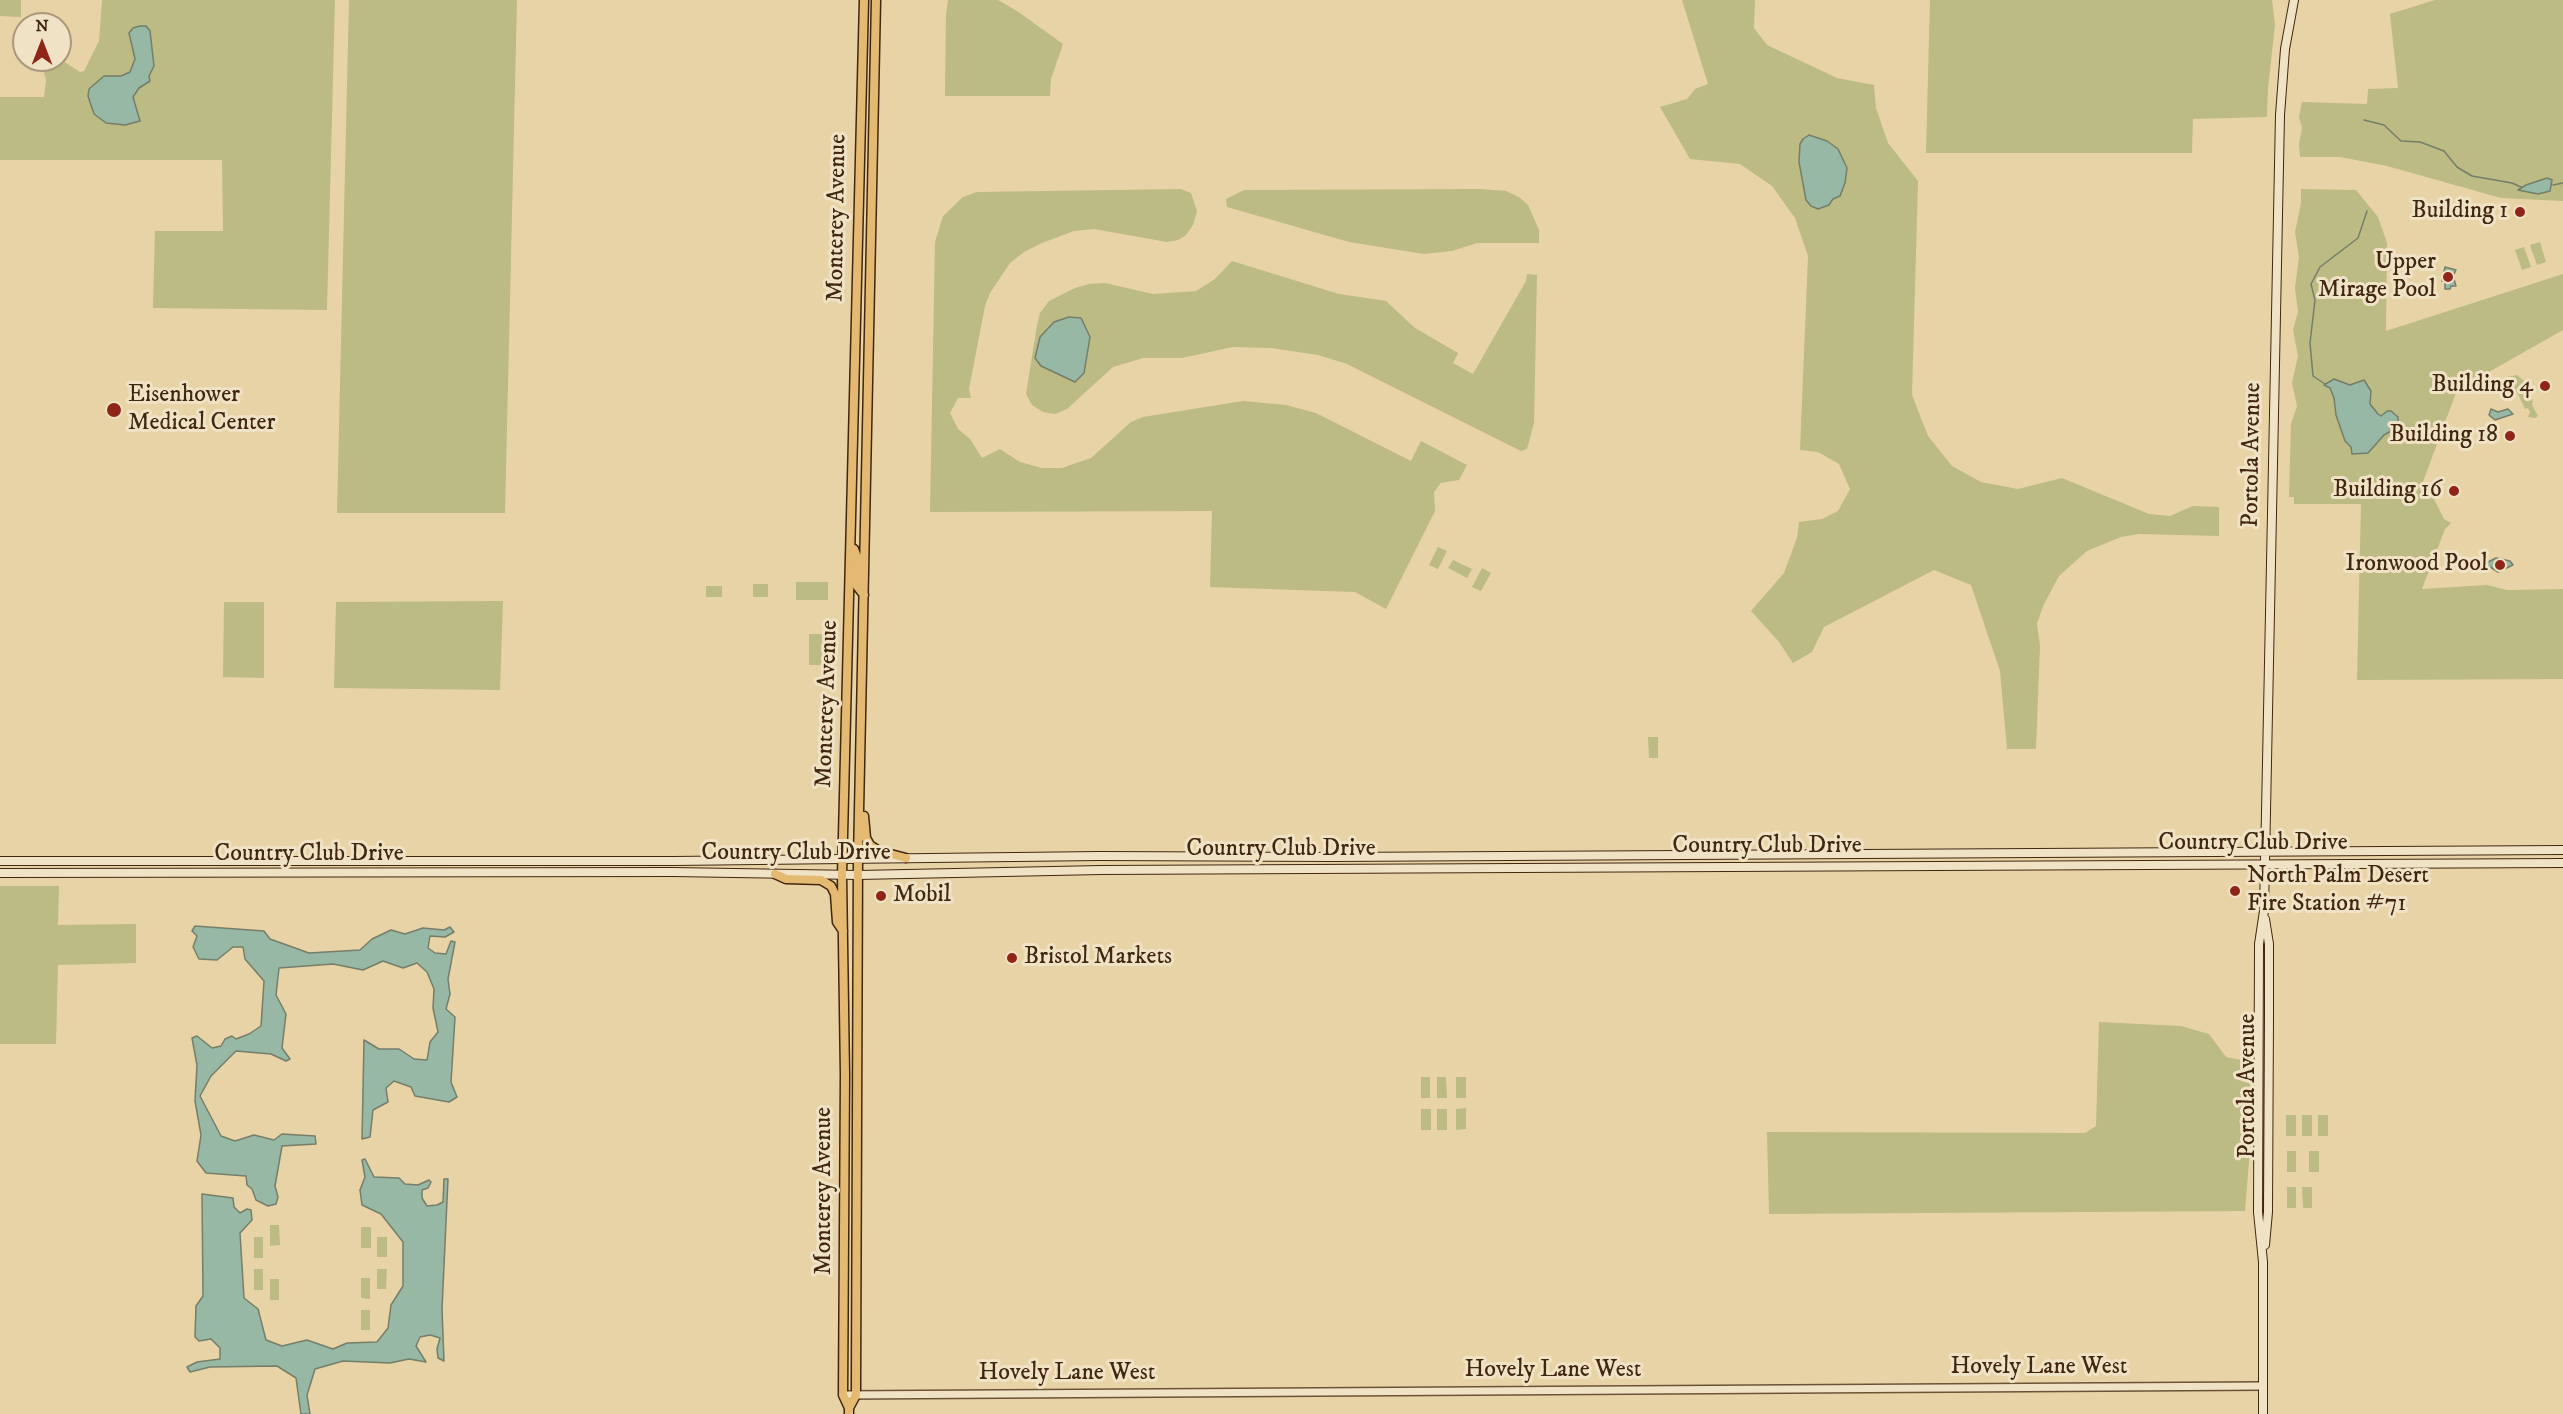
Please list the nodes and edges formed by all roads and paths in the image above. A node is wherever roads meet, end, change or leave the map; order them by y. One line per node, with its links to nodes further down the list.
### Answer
1 (864, 0): 4 (main road, Monterey Avenue)
2 (876, 0): 5 (main road, Monterey Avenue)
3 (2294, 0): 11 (main road, Portola Avenue)
4 (859, 148): 5 (main road); 6 (main road, Monterey Avenue)
5 (872, 198): 7 (main road, Monterey Avenue)
6 (852, 543): 7 (main road); 12 (main road, Monterey Avenue)
7 (864, 595): 8 (main road, Monterey Avenue)
8 (860, 787): 13 (main road, Monterey Avenue); 14 (main road)
9 (2563, 850): 11 (main road, Country Club Drive)
10 (2201, 851): 11 (main road, Country Club Drive); 14 (main road, Country Club Drive); 19 (main road)
11 (2264, 851): 17 (main road, Portola Avenue)
12 (843, 858): 13 (main road, Country Club Drive); 16 (main road, Country Club Drive); 23 (main road, Monterey Avenue)
13 (858, 858): 14 (main road, Country Club Drive); 24 (main road, Monterey Avenue)
14 (906, 858)
15 (0, 861): 16 (main road, Country Club Drive)
16 (175, 861): 21 (main road)
17 (2264, 863): 18 (main road, Country Club Drive); 19 (main road, Country Club Drive); 25 (main road, Portola Avenue)
18 (2563, 863)
19 (2170, 864): 24 (main road, Country Club Drive)
20 (0, 873): 21 (main road, Country Club Drive)
21 (142, 874): 22 (main road, Country Club Drive)
22 (775, 874): 23 (main road, Country Club Drive); 26 (main road)
23 (842, 874): 24 (main road, Country Club Drive); 26 (main road, Monterey Avenue)
24 (858, 874): 32 (main road, Monterey Avenue)
25 (2264, 911): 27 (main road, Portola Avenue); 28 (main road, Portola Avenue)
26 (843, 931): 31 (main road, Monterey Avenue)
27 (2259, 1064): 28 (main road); 29 (main road, Portola Avenue)
28 (2268, 1110): 29 (main road, Portola Avenue)
29 (2263, 1262): 30 (main road, Portola Avenue)
30 (2263, 1386): 32 (street, Hovely Lane West); 34 (main road, Portola Avenue)
31 (843, 1395): 32 (street, Hovely Lane West); 33 (main road, Monterey Avenue)
32 (856, 1395): 33 (main road, Monterey Avenue)
33 (849, 1411)
34 (2263, 1414)

